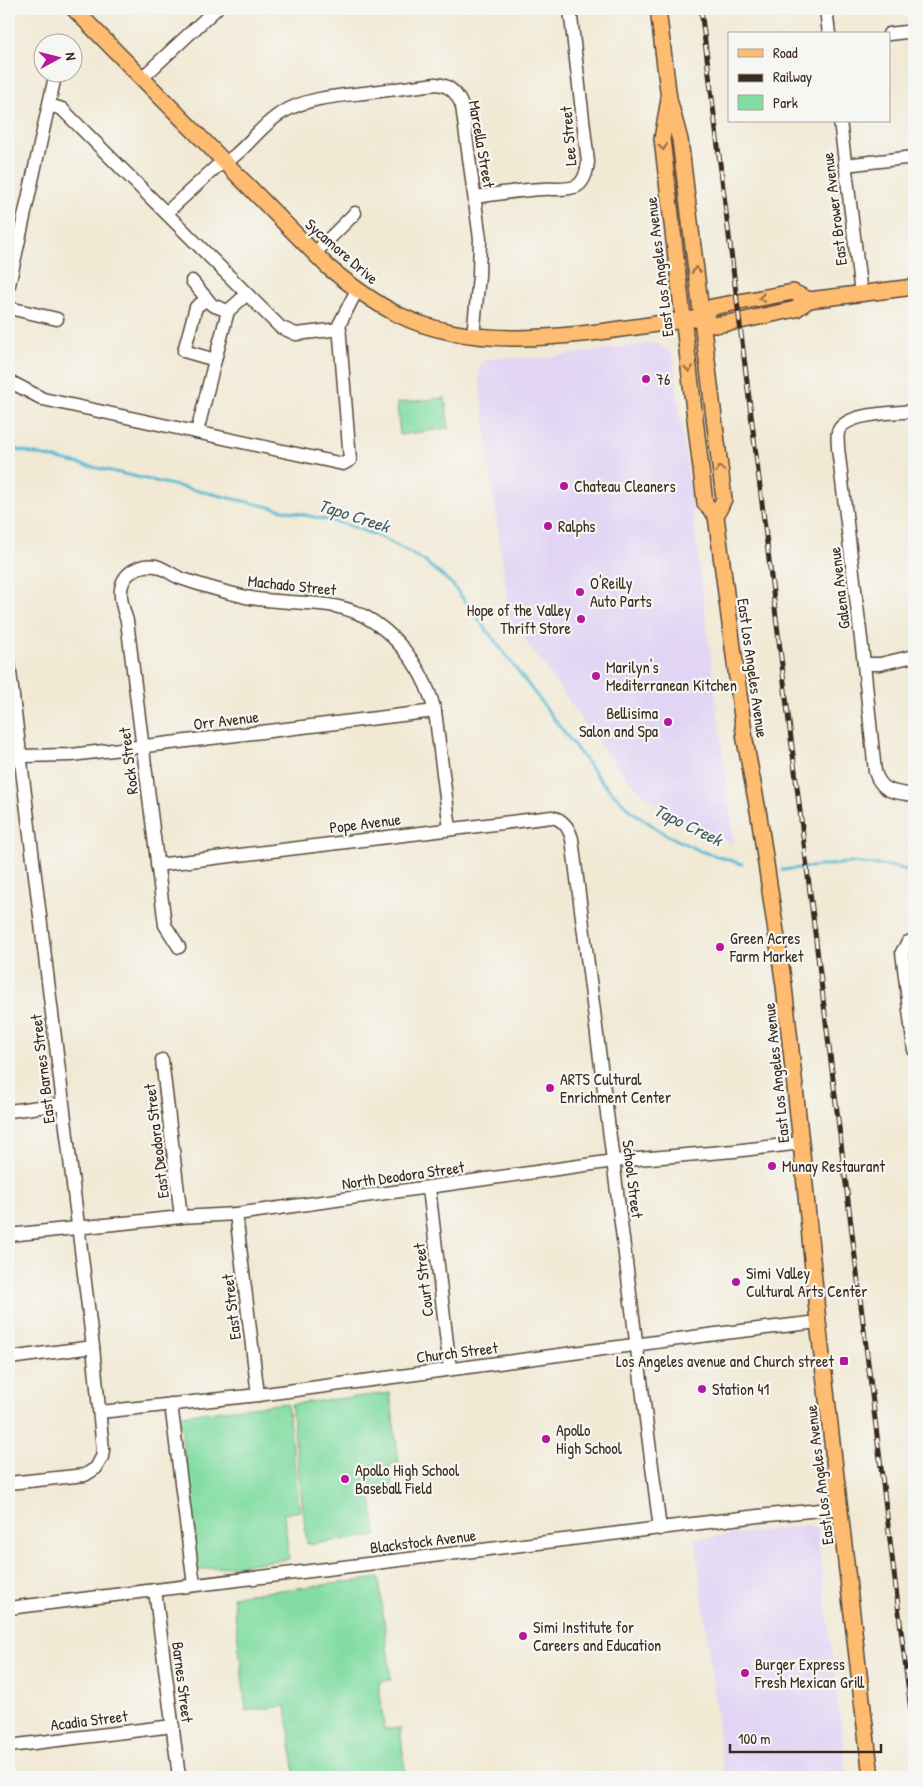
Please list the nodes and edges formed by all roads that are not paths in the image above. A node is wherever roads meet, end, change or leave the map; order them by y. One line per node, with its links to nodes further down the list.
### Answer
1 (74, 9): 9 (main road, Sycamore Drive)
2 (216, 9): 9 (street)
3 (570, 9): 17 (street, Lee Street)
4 (658, 9): 11 (main road, East Los Angeles Avenue)
5 (826, 9): 7 (street)
6 (914, 31): 8 (street)
7 (829, 32)
8 (890, 34)
9 (142, 78): 15 (main road, Sycamore Drive)
10 (54, 82): 12 (street)
11 (669, 99): 30 (main road, East Los Angeles Avenue, one-way to 11); 32 (main road, East Los Angeles Avenue, one-way to 32)
12 (49, 105): 18 (street); 22 (street)
13 (840, 122): 16 (street, East Brower Avenue)
14 (914, 157): 16 (street)
15 (225, 163): 17 (street, Marcella Street); 18 (street, Marcella Street); 20 (main road, Sycamore Drive)
16 (846, 165): 26 (street, East Brower Avenue)
17 (475, 197): 34 (street, Marcella Street)
18 (166, 213): 25 (street)
19 (355, 213): 20 (street)
20 (314, 254): 24 (main road, Sycamore Drive)
21 (192, 281): 27 (street)
22 (9, 285)
23 (914, 287): 26 (main road, Sycamore Drive)
24 (357, 290): 33 (street); 34 (main road, Sycamore Drive)
25 (247, 294): 29 (street); 33 (street)
26 (861, 294): 30 (main road, Sycamore Drive)
27 (207, 299): 29 (street); 35 (street)
28 (9, 308): 31 (street)
29 (228, 311): 35 (street)
30 (702, 318): 32 (main road, Sycamore Drive); 39 (main road, East Los Angeles Avenue, one-way to 30)
31 (57, 319)
32 (683, 321): 34 (main road, Sycamore Drive); 39 (main road, East Los Angeles Avenue, one-way to 39)
33 (340, 329): 38 (street)
34 (474, 336)
35 (215, 360): 38 (street)
36 (9, 381): 38 (street)
37 (914, 411): 43 (street, Galena Avenue)
38 (197, 432)
39 (716, 516): 58 (main road, East Los Angeles Avenue)
40 (131, 572): 44 (street, Machado Street); 45 (street, Rock Street)
41 (914, 656): 43 (street)
42 (9, 664): 46 (street, East Barnes Street)
43 (864, 664): 47 (street, Galena Avenue)
44 (435, 710): 45 (street, Orr Avenue); 48 (street, Machado Street)
45 (143, 746): 46 (street, Orr Avenue); 50 (street, Rock Street)
46 (20, 756): 56 (street, East Barnes Street)
47 (914, 795)
48 (450, 829): 49 (street, Pope Avenue); 50 (street, Pope Avenue)
49 (570, 833): 59 (street, School Street)
50 (157, 865): 52 (street, Rock Street)
51 (908, 942): 53 (street)
52 (179, 947)
53 (911, 1001): 54 (street)
54 (914, 1050)
55 (162, 1060): 62 (street, East Deodora Street)
56 (62, 1104): 57 (street); 63 (street, East Barnes Street)
57 (9, 1111)
58 (801, 1142): 59 (street, North Deodora Street); 65 (main road, East Los Angeles Avenue)
59 (614, 1161): 60 (street, North Deodora Street); 66 (street, School Street)
60 (429, 1188): 61 (street, North Deodora Street); 69 (street, Court Street)
61 (236, 1214): 62 (street, North Deodora Street); 70 (street, East Street)
62 (181, 1217): 63 (street, North Deodora Street)
63 (78, 1229): 64 (street, North Deodora Street); 67 (street, East Barnes Street)
64 (9, 1235)
65 (818, 1322): 66 (street, Church Street); 74 (main road, East Los Angeles Avenue)
66 (637, 1345): 69 (street, Church Street); 75 (street, School Street)
67 (93, 1347): 68 (street); 72 (street, East Barnes Street)
68 (9, 1358)
69 (450, 1369): 70 (street, Church Street)
70 (258, 1395): 71 (street, Church Street)
71 (171, 1404): 72 (street, Church Street); 76 (street)
72 (100, 1412): 73 (street, East Barnes Street)
73 (9, 1484)
74 (841, 1508): 75 (street, Blackstock Avenue); 82 (main road, East Los Angeles Avenue)
75 (660, 1529): 76 (street, Blackstock Avenue)
76 (194, 1585): 77 (street, Blackstock Avenue)
77 (155, 1590): 78 (street, Blackstock Avenue); 79 (street, Barnes Street)
78 (9, 1608)
79 (173, 1726): 80 (street, Acadia Street); 81 (street, Barnes Street)
80 (9, 1746)
81 (179, 1777)
82 (871, 1777)

